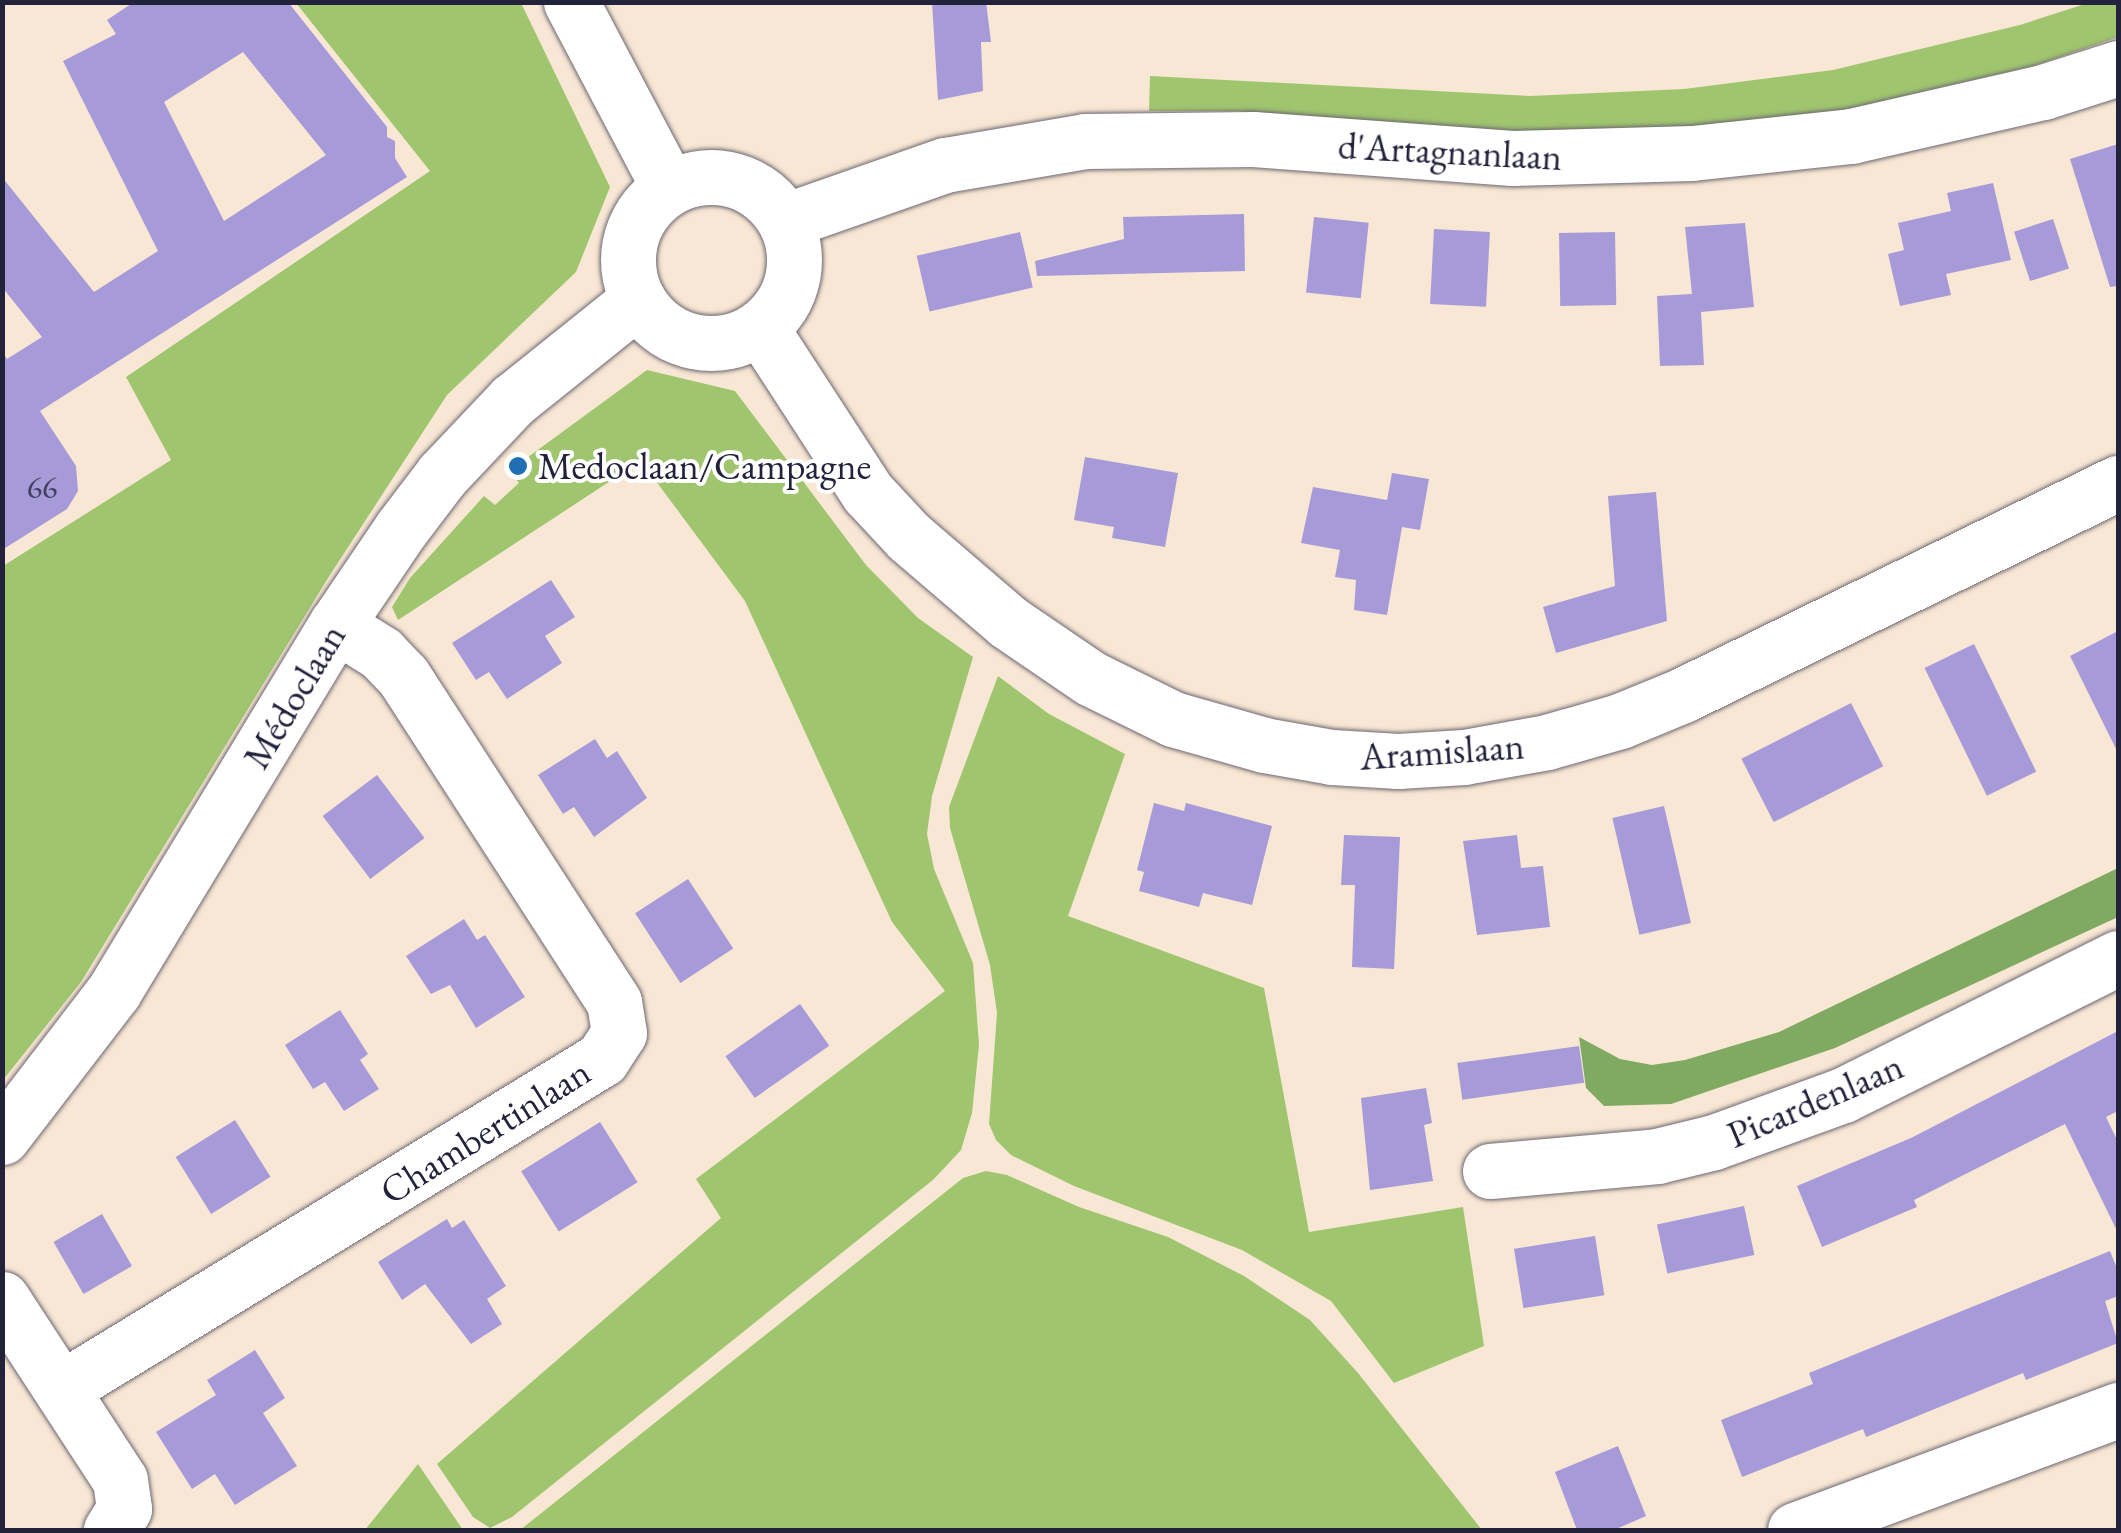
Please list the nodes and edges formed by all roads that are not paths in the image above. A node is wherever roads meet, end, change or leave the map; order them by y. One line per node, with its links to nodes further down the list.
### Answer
1 (572, 2): 3 (street)
2 (2118, 68): 4 (street, d'Artagnanlaan)
3 (670, 188): 4 (street); 5 (street)
4 (785, 221): 6 (street)
5 (638, 300): 6 (street); 8 (street, Médoclaan)
6 (760, 328): 7 (street, Aramislaan)
7 (2118, 484)
8 (336, 624): 10 (street, Médoclaan); 13 (street, Chambertinlaan)
9 (2118, 958): 11 (street, Picardenlaan)
10 (2, 1137)
11 (1490, 1171)
12 (2, 1299): 13 (street)
13 (64, 1387): 15 (street)
14 (2118, 1410): 16 (street)
15 (111, 1530)
16 (1795, 1530)

